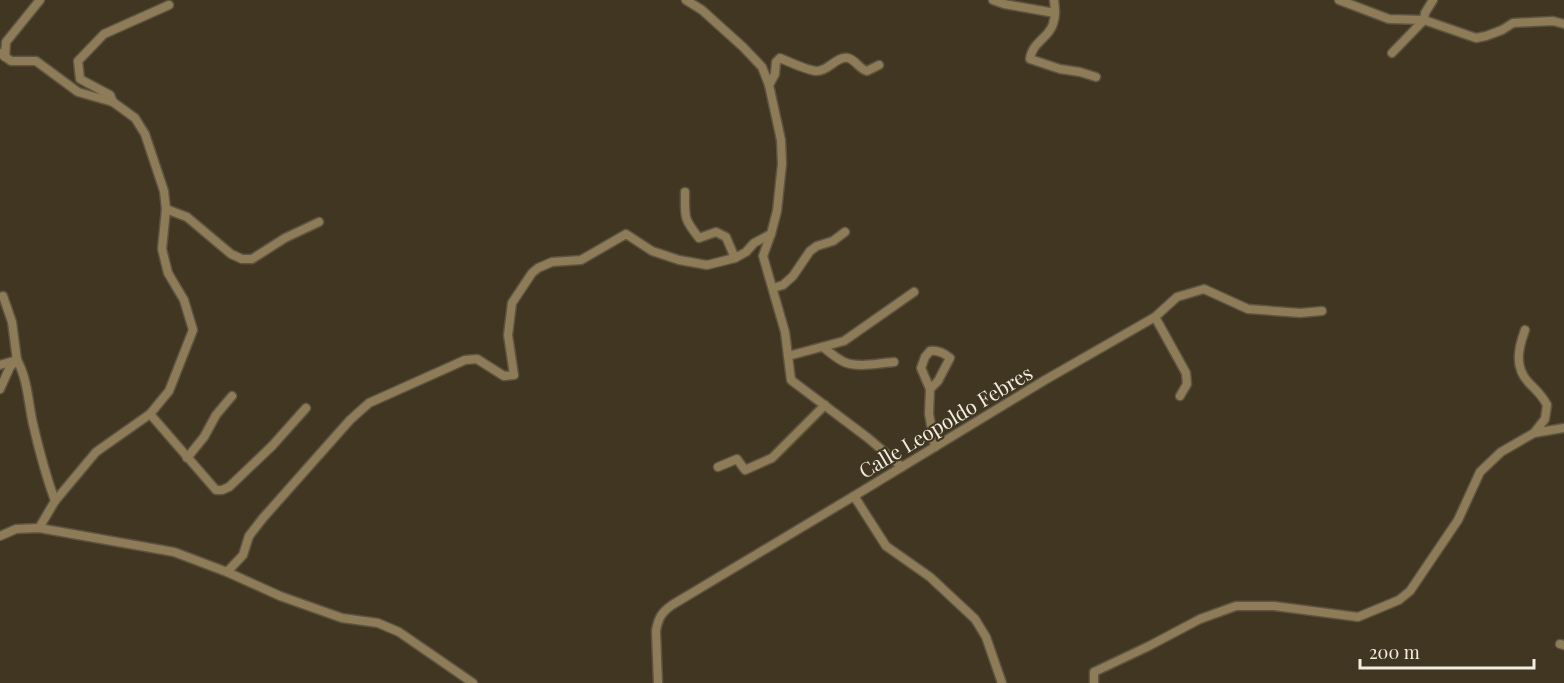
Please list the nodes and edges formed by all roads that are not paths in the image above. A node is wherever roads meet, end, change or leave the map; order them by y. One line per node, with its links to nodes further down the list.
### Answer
1 (40, 0): 12 (street)
2 (686, 0): 15 (street)
3 (993, 0): 8 (street)
4 (1054, 0): 8 (street)
5 (1339, 0): 9 (street)
6 (1432, 0): 9 (street)
7 (169, 5): 16 (street)
8 (1055, 13): 14 (street)
9 (1424, 20): 10 (street); 11 (street)
10 (1564, 24)
11 (1392, 53)
12 (3, 55): 16 (street)
13 (879, 65): 15 (street)
14 (1096, 77)
15 (769, 85): 21 (street)
16 (113, 102): 18 (street)
17 (685, 192): 22 (street)
18 (166, 209): 19 (street); 40 (street)
19 (319, 222)
20 (845, 232): 23 (street)
21 (771, 234): 22 (street); 23 (street)
22 (735, 258): 51 (street)
23 (773, 288): 30 (street)
24 (914, 292): 29 (street)
25 (3, 297): 31 (street)
26 (1322, 311): 27 (street, Calle Leopoldo Febres)
27 (1155, 317): 37 (street); 43 (street, Calle Leopoldo Febres)
28 (1526, 330): 42 (street)
29 (823, 347): 30 (street); 32 (street)
30 (788, 356): 38 (street)
31 (17, 360): 33 (street); 34 (street); 48 (street)
32 (894, 362)
33 (0, 365)
34 (0, 389)
35 (930, 389): 43 (street)
36 (232, 396): 44 (street)
37 (1180, 396)
38 (825, 405): 45 (street); 46 (street)
39 (306, 408): 44 (street)
40 (150, 414): 44 (street); 48 (street)
41 (1564, 428): 42 (street)
42 (1534, 434): 55 (street)
43 (935, 447): 46 (street, Calle Leopoldo Febres)
44 (187, 458)
45 (718, 467)
46 (902, 467): 47 (street, Calle Leopoldo Febres)
47 (854, 496): 53 (street, Calle Leopoldo Febres); 54 (street)
48 (55, 501): 49 (street)
49 (39, 528): 50 (street); 51 (street)
50 (0, 536)
51 (227, 572): 52 (street)
52 (473, 683)
53 (658, 683)
54 (1002, 683)
55 (1094, 683)

